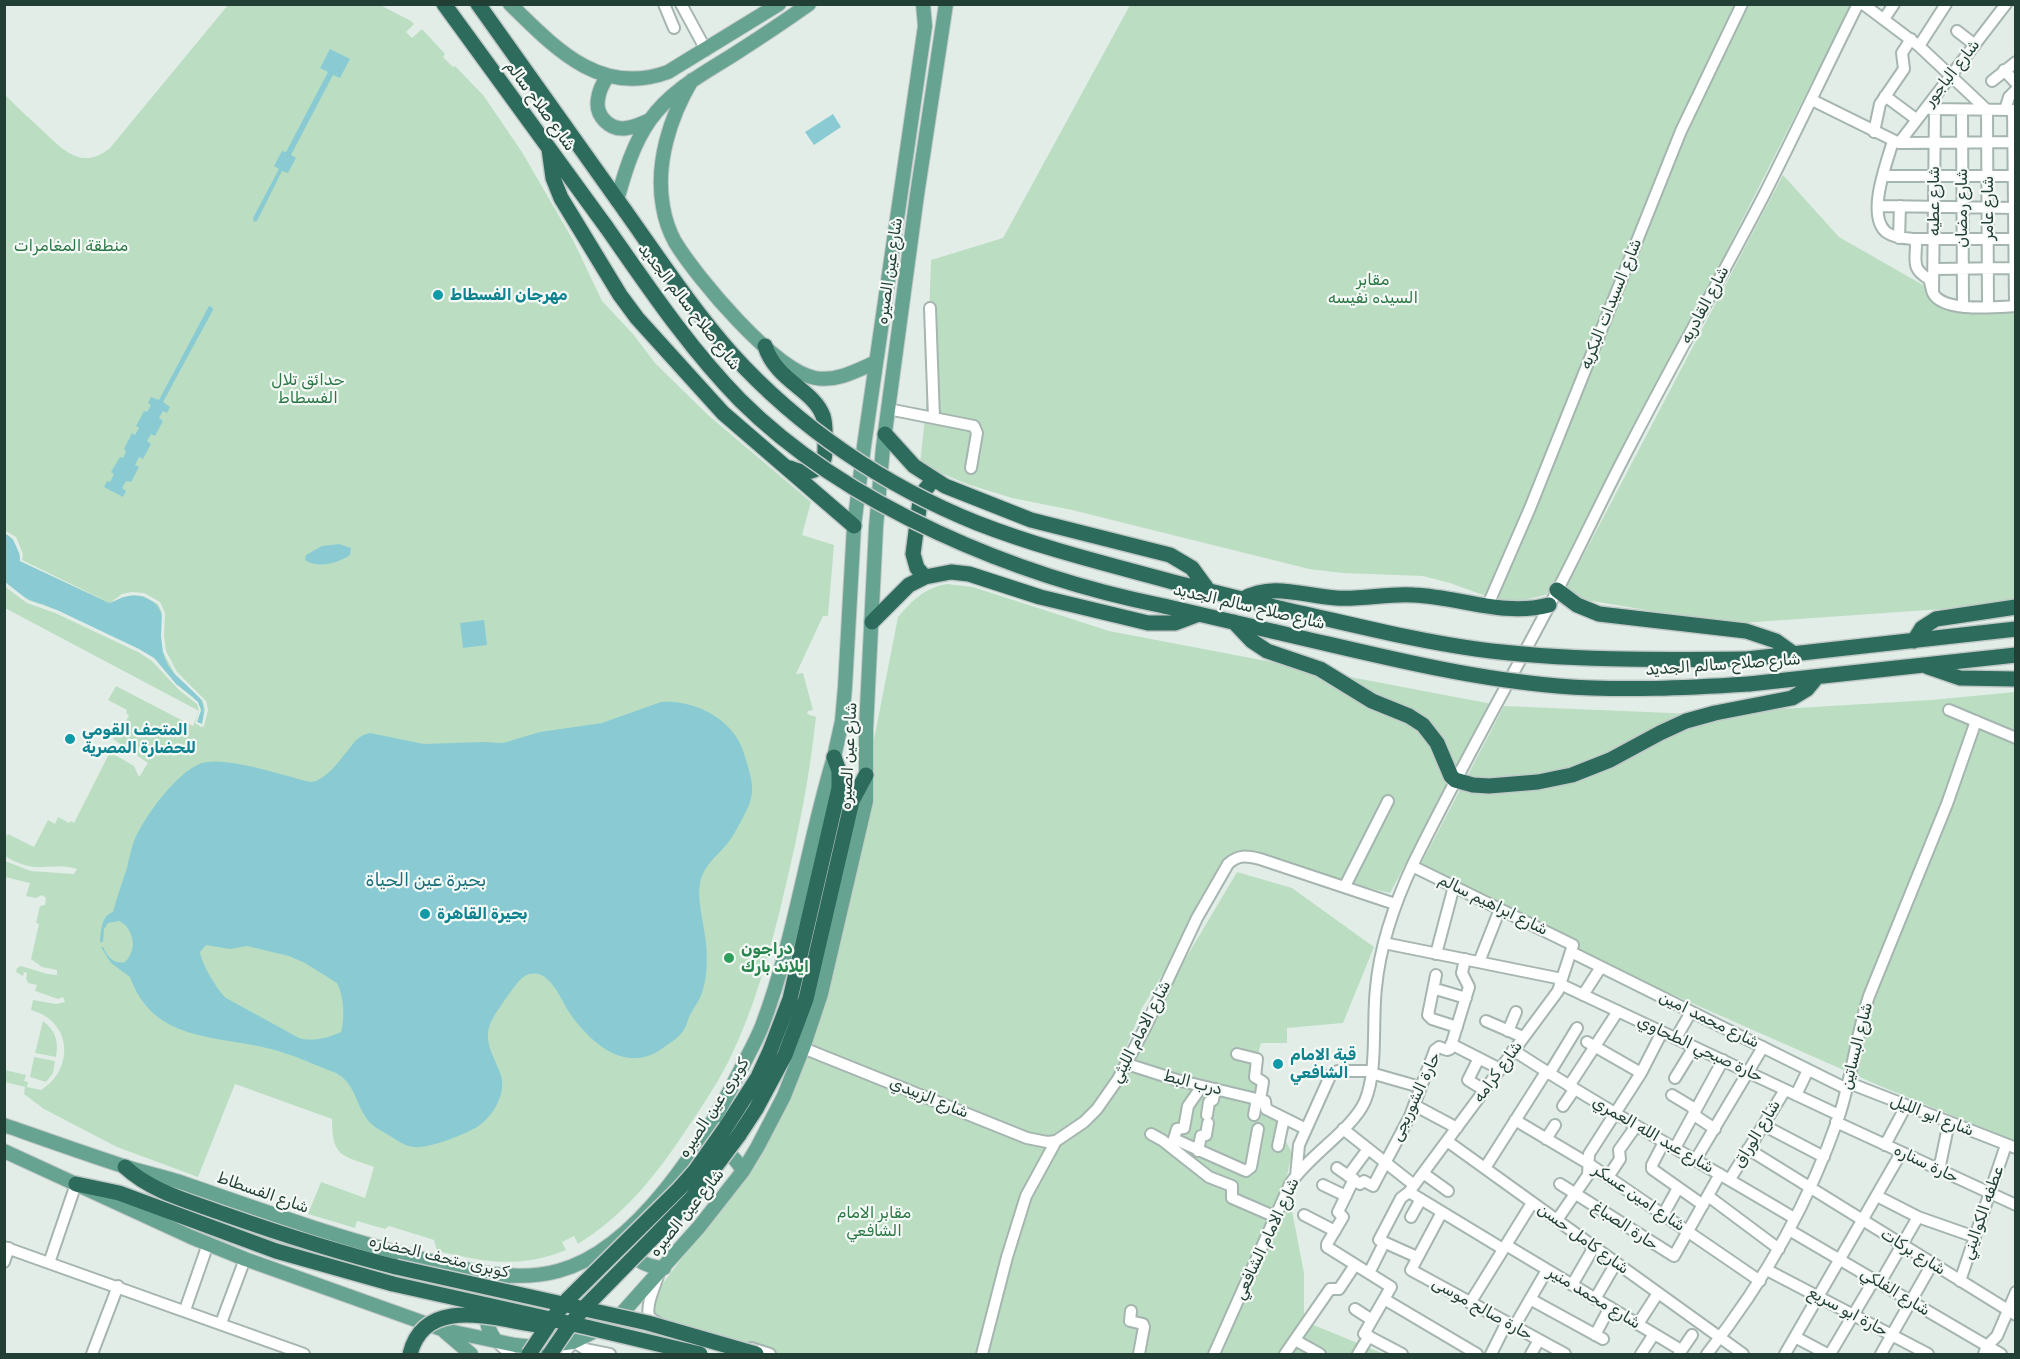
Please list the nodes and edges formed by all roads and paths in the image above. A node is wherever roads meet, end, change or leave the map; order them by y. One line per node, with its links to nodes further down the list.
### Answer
1 (444, 4): 44 (highway, شارع صلاح سالم)
2 (478, 4): 50 (highway, شارع صلاح سالم)
3 (510, 4): 24 (main road)
4 (664, 4): 16 (street)
5 (681, 4): 20 (street)
6 (779, 4): 20 (main road)
7 (809, 4): 25 (main road)
8 (923, 4): 74 (main road, شارع عين الصيره)
9 (946, 4): 75 (main road, شارع عين الصيره)
10 (1742, 4): 87 (street, شارع السيدات البكريه)
11 (1861, 4): 15 (street); 30 (street, شارع القادريه)
12 (1894, 4): 15 (street)
13 (1946, 4): 18 (street)
14 (2006, 4): 19 (street, شارع الباجور)
15 (1884, 22): 18 (street)
16 (674, 28)
17 (1957, 31): 19 (street)
18 (1915, 43): 23 (street); 29 (street)
19 (1975, 45): 23 (street, شارع الباجور)
20 (706, 50): 24 (main road)
21 (2016, 62): 22 (street)
22 (2004, 70): 26 (street); 27 (street)
23 (1950, 75): 31 (street, شارع الباجور); 34 (street)
24 (607, 77): 36 (main road)
25 (692, 80): 36 (main road); 73 (main road)
26 (1992, 81)
27 (2016, 83)
28 (2016, 90): 35 (street)
29 (1885, 96): 37 (street); 38 (street)
30 (1812, 100): 38 (street); 84 (street, شارع القادريه)
31 (1924, 109): 32 (street); 37 (street, شارع الباجور)
32 (1935, 109): 33 (street); 43 (street, شارع عطيه)
33 (1962, 110): 34 (street); 40 (street, شارع رمضان)
34 (1987, 110): 35 (street); 41 (street, شارع عامر)
35 (2011, 110): 42 (street)
36 (650, 119): 50 (main road)
37 (1916, 119): 39 (street, شارع الباجور)
38 (1874, 132): 39 (street)
39 (1896, 142): 43 (street); 45 (street, شارع الباجور)
40 (1962, 142): 41 (street); 43 (street); 47 (street, شارع رمضان)
41 (1987, 142): 42 (street); 48 (street, شارع عامر)
42 (2014, 142): 49 (street)
43 (1935, 143): 46 (street, شارع عطيه)
44 (549, 149): 57 (highway, شارع صلاح سالم); 78 (highway)
45 (1883, 176): 46 (street); 51 (street, شارع الباجور)
46 (1934, 176): 47 (street); 53 (street, شارع عطيه)
47 (1962, 176): 48 (street); 54 (street, شارع رمضان)
48 (1988, 176): 49 (street); 55 (street, شارع عامر)
49 (2014, 176): 56 (street)
50 (622, 206): 83 (highway, شارع صلاح سالم الجديد, bridge)
51 (1878, 206): 52 (street); 58 (street)
52 (1900, 207): 53 (street); 58 (street)
53 (1934, 207): 54 (street); 60 (street, شارع عطيه)
54 (1963, 207): 55 (street); 61 (street, شارع رمضان)
55 (1988, 208): 56 (street); 62 (street, شارع عامر)
56 (2015, 208): 63 (street)
57 (607, 228): 89 (highway, شارع صلاح سالم الجديد, bridge)
58 (1899, 238): 59 (street)
59 (1913, 239): 60 (street); 68 (street)
60 (1934, 239): 61 (street); 67 (street, شارع عطيه)
61 (1963, 239): 62 (street); 64 (street, شارع رمضان)
62 (1988, 239): 63 (street); 65 (street, شارع عامر)
63 (2015, 239): 66 (street)
64 (1963, 268): 65 (street); 67 (street); 70 (street, شارع رمضان)
65 (1988, 268): 66 (street); 71 (street, شارع عامر)
66 (2015, 268): 69 (street)
67 (1934, 269): 68 (street, شارع عطيه)
68 (1933, 293): 70 (street)
69 (2015, 306): 71 (street)
70 (1963, 307): 71 (street)
71 (1988, 307)
72 (930, 308): 76 (street)
73 (765, 346): 74 (main road); 78 (highway)
74 (876, 362): 81 (main road, شارع عين الصيره)
75 (888, 409): 76 (street); 77 (main road, شارع عين الصيره)
76 (934, 418): 79 (street)
77 (885, 434): 80 (highway); 90 (main road, شارع عين الصيره)
78 (784, 466): 81 (highway)
79 (971, 468)
80 (933, 480): 82 (highway); 83 (highway)
81 (854, 526): 102 (main road, شارع عين الصيره)
82 (925, 577): 89 (highway); 90 (highway)
83 (1208, 590): 85 (highway, شارع صلاح سالم الجديد)
84 (1557, 590): 86 (street, شارع القادريه); 94 (highway)
85 (1243, 599): 87 (highway); 94 (highway, شارع صلاح سالم الجديد, bridge)
86 (1549, 605): 87 (highway); 104 (street, شارع القادريه)
87 (1487, 607)
88 (2016, 607): 93 (highway)
89 (1199, 614): 91 (highway, شارع صلاح سالم الجديد)
90 (872, 622): 103 (main road, شارع عين الصيره)
91 (1234, 622): 97 (highway, شارع صلاح سالم الجديد, bridge); 104 (highway)
92 (2016, 629): 93 (highway, شارع صلاح سالم الجديد)
93 (1914, 641): 94 (highway, شارع صلاح سالم الجديد)
94 (1794, 654)
95 (2016, 655): 96 (highway, شارع صلاح سالم الجديد)
96 (1926, 665): 97 (highway, شارع صلاح سالم الجديد); 98 (highway)
97 (1817, 677): 104 (highway)
98 (2016, 679)
99 (1949, 710): 100 (street)
100 (1976, 721): 101 (street); 150 (street, شارع البساتين)
101 (2016, 738)
102 (834, 757): 187 (main road, شارع عين الصيره); 302 (highway, كوبرى عين الصيره, bridge)
103 (866, 775): 134 (main road, شارع عين الصيره); 303 (highway, كوبرى عين الصيره, bridge)
104 (1455, 780): 106 (street, شارع الامام الشافعي)
105 (1388, 801): 107 (street)
106 (1412, 866): 108 (street, شارع ابراهيم سالم); 109 (street, شارع الامام الشافعي)
107 (1345, 886): 109 (street, شارع الامام الليثي); 141 (street, شارع الامام الليثي)
108 (1454, 886): 110 (street, شارع ابراهيم سالم); 113 (street)
109 (1395, 904): 111 (street, شارع الامام الشافعي)
110 (1500, 909): 112 (street, شارع ابراهيم سالم); 115 (street)
111 (1383, 944): 113 (street, حارة صبحي الطحاوي); 144 (street, شارع الامام الشافعي)
112 (1571, 948): 116 (street, شارع محمد امين); 118 (street, شارع كرامه)
113 (1436, 954): 114 (street, حارة صبحي الطحاوي)
114 (1465, 960): 115 (street, حارة صبحي الطحاوي); 121 (street)
115 (1479, 962): 118 (street, حارة صبحي الطحاوي)
116 (1601, 967): 120 (street); 124 (street, شارع محمد امين)
117 (1436, 975): 126 (street)
118 (1561, 981): 120 (street, حارة صبحي الطحاوي); 130 (street, شارع كرامه)
119 (1439, 990): 121 (street)
120 (1584, 995): 122 (street, حارة صبحي الطحاوي)
121 (1466, 998): 126 (street)
122 (1618, 1011): 129 (street, حارة صبحي الطحاوي); 133 (street)
123 (1516, 1012): 128 (street)
124 (1691, 1012): 131 (street); 136 (street, شارع محمد امين)
125 (1486, 1021): 128 (street)
126 (1457, 1027): 132 (street)
127 (1577, 1028): 146 (street)
128 (1508, 1031): 130 (street)
129 (1662, 1032): 131 (street, حارة صبحي الطحاوي); 147 (street)
130 (1523, 1037): 137 (street, شارع كرامه)
131 (1676, 1038): 135 (street, حارة صبحي الطحاوي)
132 (1451, 1044): 139 (street); 151 (street, حارة الشوربجى)
133 (1591, 1045): 147 (street); 152 (street)
134 (804, 1047): 180 (street, شارع الزبيدي); 202 (main road, شارع عين الصيره)
135 (1694, 1047): 140 (street, حارة صبحي الطحاوي); 148 (street)
136 (1763, 1047): 143 (street, شارع محمد امين); 145 (street)
137 (1513, 1050): 142 (street, شارع كرامه); 146 (street, شارع عبد الله العمري)
138 (1237, 1054): 158 (street)
139 (1479, 1058): 142 (street); 154 (street)
140 (1723, 1060): 145 (street, حارة صبحي الطحاوي); 162 (street)
141 (1127, 1064): 149 (street, درب البط); 180 (street, شارع الامام الليثي)
142 (1500, 1069): 154 (street, شارع كرامه)
143 (1808, 1070): 150 (street, شارع محمد امين); 157 (street)
144 (1371, 1072): 151 (street); 174 (street); 175 (street, شارع الامام الشافعي)
145 (1748, 1072): 155 (street, حارة صبحي الطحاوي); 176 (street)
146 (1548, 1073): 152 (street, شارع عبد الله العمري); 167 (street)
147 (1641, 1073): 163 (street)
148 (1674, 1078)
149 (1202, 1086): 153 (street, درب البط); 183 (street)
150 (1848, 1086): 161 (street, شارع ابو الليل); 166 (street, شارع البساتين)
151 (1420, 1087): 159 (street, حارة الشوربجى)
152 (1571, 1088): 160 (street); 163 (street, شارع عبد الله العمري)
153 (1215, 1089): 158 (street, درب البط); 191 (street)
154 (1484, 1090): 173 (street, شارع كرامه)
155 (1785, 1090): 157 (street, حارة صبحي الطحاوي); 171 (street, شارع الوراق)
156 (1672, 1095): 162 (street)
157 (1796, 1095): 166 (street, حارة صبحي الطحاوي)
158 (1258, 1100): 164 (street); 165 (street, درب البط)
159 (1414, 1105): 173 (street); 196 (street, حارة الشوربجى)
160 (1563, 1106)
161 (1906, 1106): 168 (street, شارع ابو الليل); 184 (street)
162 (1695, 1111): 176 (street); 188 (street)
163 (1614, 1113): 172 (street, شارع عبد الله العمري); 197 (street)
164 (1254, 1115)
165 (1284, 1118): 174 (street, درب البط); 185 (street)
166 (1838, 1119): 184 (street, حارة سناره); 194 (street, شارع البساتين)
167 (1515, 1120): 179 (street, شارع امين عسكر); 200 (street)
168 (1949, 1122): 186 (street, شارع ابو الليل); 201 (street)
169 (4, 1125): 198 (main road, شارع الفسطاط)
170 (1555, 1125): 179 (street)
171 (1763, 1125): 190 (street, شارع الوراق); 194 (street)
172 (1636, 1126): 182 (street, شارع عبد الله العمري); 206 (street)
173 (1457, 1128): 181 (street, شارع كرامه)
174 (1306, 1129): 204 (street)
175 (1343, 1129): 189 (street, شارع محمد منير); 204 (street, شارع الامام الشافعي)
176 (1714, 1129): 195 (street)
177 (1258, 1130): 191 (street)
178 (1151, 1134): 183 (street)
179 (1546, 1139): 197 (street, شارع امين عسكر)
180 (1056, 1141): 309 (street, شارع الامام الليثي)
181 (1447, 1141): 200 (street, شارع كامل حسن); 203 (street, شارع كرامه)
182 (1664, 1142): 188 (street, شارع عبد الله العمري); 212 (street)
183 (1173, 1143): 191 (street); 226 (street)
184 (1885, 1145): 193 (street, حارة سناره)
185 (1278, 1146)
186 (2011, 1147): 216 (street, عطفه الكواليني)
187 (696, 1148): 202 (main road); 237 (main road, شارع عين الصيره)
188 (1675, 1148): 195 (street, شارع عبد الله العمري)
189 (1368, 1149): 196 (street, شارع محمد منير); 207 (street)
190 (1748, 1149): 205 (street, شارع الوراق); 213 (street, شارع بركات)
191 (1198, 1151)
192 (4, 1152): 208 (main road)
193 (1901, 1152): 201 (street, حارة سناره); 218 (street)
194 (1824, 1157): 213 (street, شارع البساتين)
195 (1696, 1159): 205 (street, شارع عبد الله العمري)
196 (1386, 1162): 207 (street, حارة الشوربجى); 211 (street, شارع محمد منير)
197 (1588, 1164): 206 (street, شارع امين عسكر); 215 (street)
198 (125, 1167): 259 (main road, شارع الفسطاط); 307 (highway, كوبرى متحف الحضاره, bridge)
199 (1337, 1168): 207 (street)
200 (1485, 1168): 221 (street, شارع كامل حسن)
201 (1939, 1170): 216 (street, حارة سناره)
202 (743, 1171): 255 (main road, شارع عين الصيره)
203 (1423, 1173): 211 (street, شارع كرامه); 214 (street)
204 (1296, 1176): 226 (street, شارع الامام الشافعي)
205 (1725, 1177): 220 (street, شارع الوراق); 229 (street, شارع عبد الله العمري)
206 (1608, 1178): 225 (street, شارع امين عسكر)
207 (1355, 1179): 217 (street)
208 (76, 1184): 240 (main road); 251 (street); 283 (highway, bridge)
209 (1560, 1184): 215 (street, حارة الصباغ)
210 (1323, 1185): 217 (street)
211 (1412, 1188): 219 (street, شارع محمد منير); 239 (street, شارع كرامه)
212 (1678, 1188): 220 (street); 225 (street)
213 (1811, 1188): 229 (street, شارع البساتين); 231 (street, شارع بركات)
214 (1448, 1191)
215 (1575, 1194): 230 (street); 246 (street, حارة الصباغ)
216 (1990, 1194): 222 (street, حارة سناره); 238 (street, عطفه الكواليني)
217 (1346, 1196): 235 (street)
218 (1876, 1196): 228 (street); 231 (street)
219 (1421, 1199): 223 (street, شارع محمد منير); 227 (street)
220 (1706, 1200): 236 (street, شارع الوراق); 245 (street)
221 (1532, 1203): 230 (street, شارع كامل حسن); 232 (street)
222 (2016, 1205)
223 (1442, 1212): 242 (street, شارع محمد منير); 247 (street)
224 (1304, 1215): 235 (street)
225 (1663, 1215): 236 (street, شارع امين عسكر)
226 (1276, 1217): 311 (street, شارع الامام الشافعي)
227 (1411, 1217)
228 (1918, 1217): 238 (street); 241 (street)
229 (1794, 1218): 234 (street, شارع البساتين)
230 (1557, 1220): 243 (street, شارع كامل حسن)
231 (1863, 1220): 241 (street, شارع بركات); 249 (street)
232 (1520, 1222): 233 (street); 242 (street)
233 (1531, 1229)
234 (1789, 1230): 245 (street, شارع البساتين); 249 (street, شارع الفلكي)
235 (1335, 1231): 254 (street)
236 (1689, 1232): 246 (street, شارع الوراق); 260 (street, شارع امين عسكر)
237 (621, 1236): 255 (main road); 259 (main road, شارع عين الصيره)
238 (1975, 1237): 262 (street, عطفه الكواليني)
239 (1384, 1243): 247 (street); 258 (street)
240 (208, 1244): 248 (main road); 275 (street)
241 (1902, 1245): 253 (street, شارع بركات); 261 (street)
242 (1505, 1247): 256 (street, شارع محمد منير); 272 (street)
243 (1594, 1247): 252 (street, شارع كامل حسن); 263 (street)
244 (7, 1248): 250 (street); 251 (street)
245 (1779, 1249): 257 (street, شارع البساتين)
246 (1676, 1255)
247 (1417, 1257): 272 (street, حارة صالح موسى)
248 (245, 1259): 280 (street); 284 (main road)
249 (1840, 1259): 261 (street, شارع الفلكي); 267 (street)
250 (4, 1262)
251 (49, 1263): 264 (street)
252 (1616, 1263): 266 (street, شارع كامل حسن); 270 (street)
253 (1932, 1264): 262 (street, شارع بركات); 271 (street)
254 (1355, 1265): 258 (street); 291 (street)
255 (662, 1270): 294 (main road, شارع عين الصيره); 308 (street)
256 (1546, 1270): 263 (street, شارع محمد منير); 269 (street)
257 (1767, 1270): 260 (street, شارع البساتين); 267 (street, حارة ابو سريع)
258 (1369, 1273): 268 (street)
259 (516, 1277): 293 (main road)
260 (1760, 1281): 290 (street, شارع البساتين)
261 (1877, 1281): 271 (street, شارع الفلكي); 278 (street)
262 (1960, 1281): 277 (street, شارع بركات)
263 (1572, 1285): 270 (street, شارع محمد منير)
264 (118, 1286): 275 (street); 297 (street)
265 (2016, 1292): 277 (street)
266 (1658, 1293): 282 (street); 290 (street, شارع كامل حسن)
267 (1818, 1297): 278 (street, حارة ابو سريع); 289 (street)
268 (1384, 1299): 279 (street); 316 (street)
269 (1530, 1299): 273 (street); 281 (street)
270 (1595, 1299): 273 (street, شارع محمد منير)
271 (1911, 1301): 287 (street); 295 (street, شارع الفلكي)
272 (1470, 1302): 281 (street, حارة صالح موسى)
273 (1610, 1307): 282 (street, شارع محمد منير)
274 (1355, 1309): 279 (street)
275 (185, 1310): 280 (street)
276 (1131, 1311): 310 (street)
277 (2012, 1313): 295 (street)
278 (1853, 1315): 287 (street, حارة ابو سريع); 324 (street)
279 (1372, 1320): 288 (street)
280 (221, 1323): 298 (street)
281 (1511, 1324): 292 (street, حارة صالح موسى); 317 (street)
282 (1638, 1324): 285 (street, شارع محمد منير)
283 (586, 1327): 299 (highway, bridge); 306 (highway, bridge)
284 (444, 1330): 293 (main road); 300 (main road)
285 (1654, 1334): 296 (street, شارع محمد منير); 320 (street)
286 (1692, 1335): 296 (street)
287 (1892, 1335): 325 (street); 326 (street, حارة ابو سريع)
288 (1369, 1336): 314 (street); 315 (street)
289 (1795, 1337): 323 (street); 324 (street)
290 (1720, 1338): 321 (street, شارع البساتين); 322 (street, شارع كامل حسن)
291 (1295, 1340): 312 (street); 313 (street)
292 (1539, 1340): 318 (street); 319 (street, حارة صالح موسى)
293 (496, 1341): 294 (main road, شارع عين الصيره); 301 (street)
294 (574, 1342): 304 (street); 305 (street)
295 (1985, 1350): 327 (street, شارع الفلكي)
296 (1680, 1352)
297 (92, 1354)
298 (304, 1354)
299 (410, 1354)
300 (471, 1354)
301 (510, 1354)
302 (529, 1354)
303 (550, 1354)
304 (564, 1354)
305 (610, 1354)
306 (700, 1354)
307 (756, 1354)
308 (770, 1354)
309 (982, 1354)
310 (1139, 1354)
311 (1214, 1354)
312 (1285, 1354)
313 (1320, 1354)
314 (1358, 1354)
315 (1402, 1354)
316 (1478, 1354)
317 (1491, 1354)
318 (1531, 1354)
319 (1565, 1354)
320 (1641, 1354)
321 (1707, 1354)
322 (1743, 1354)
323 (1785, 1354)
324 (1829, 1354)
325 (1881, 1354)
326 (1928, 1354)
327 (2001, 1354)

